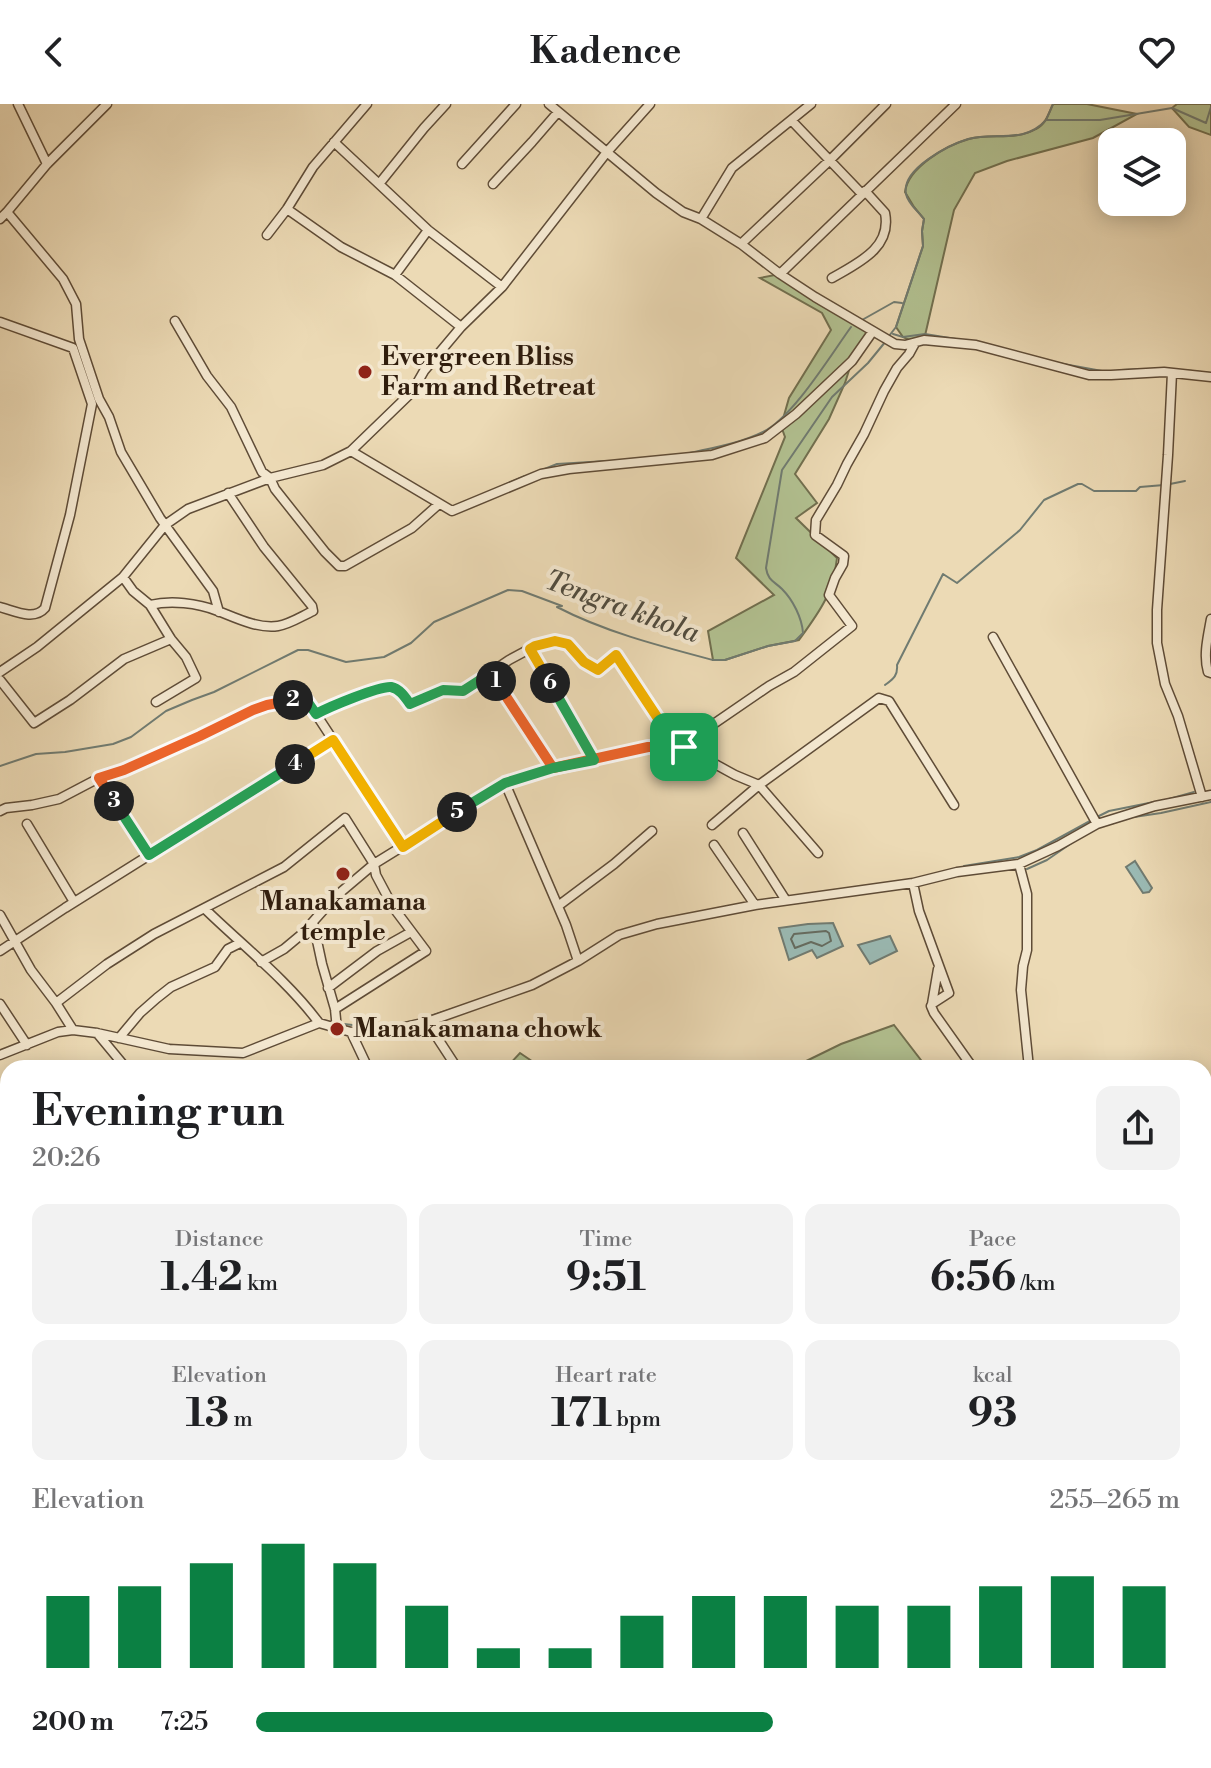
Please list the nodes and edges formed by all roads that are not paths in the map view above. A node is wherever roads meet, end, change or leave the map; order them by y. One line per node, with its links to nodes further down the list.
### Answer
1 (18, 104): 16 (street)
2 (107, 104): 16 (street)
3 (367, 104): 13 (street)
4 (446, 104): 18 (street)
5 (516, 104): 17 (street)
6 (549, 104): 11 (street)
7 (650, 104): 14 (street)
8 (811, 104): 12 (street)
9 (886, 104): 15 (street)
10 (956, 104): 20 (street)
11 (558, 112): 14 (street); 19 (street)
12 (792, 121): 15 (street); 23 (street)
13 (334, 142): 18 (street); 21 (street)
14 (607, 152): 23 (street); 30 (street)
15 (830, 160): 20 (street); 26 (street)
16 (47, 164): 22 (street)
17 (462, 164)
18 (379, 184): 24 (street)
19 (493, 184)
20 (863, 192): 27 (street); 29 (street)
21 (287, 209): 25 (street); 28 (street)
22 (3, 215): 42 (street)
23 (701, 219): 26 (street)
24 (428, 230): 28 (street); 30 (street)
25 (267, 235)
26 (741, 244): 27 (street)
27 (780, 274): 34 (street)
28 (395, 275): 33 (street)
29 (832, 278)
30 (502, 287): 33 (street)
31 (175, 321): 39 (street)
32 (0, 322): 45 (street)
33 (461, 327): 38 (street)
34 (873, 331): 35 (street); 41 (street)
35 (915, 343): 36 (street); 58 (street)
36 (1172, 373): 37 (street); 64 (street)
37 (1211, 377)
38 (351, 451): 39 (street); 41 (street)
39 (270, 478): 40 (street); 41 (street)
40 (228, 493): 42 (street); 46 (street)
41 (439, 504)
42 (165, 525): 43 (street); 46 (street)
43 (123, 577): 44 (street); 51 (street)
44 (150, 605): 46 (street); 49 (street)
45 (0, 607)
46 (219, 612)
47 (1211, 619): 53 (street)
48 (993, 637): 67 (street)
49 (171, 639): 54 (street); 55 (street)
50 (530, 649): 52 (street); 58 (street); 59 (street)
51 (0, 672)
52 (491, 673): 56 (street); 60 (street)
53 (1211, 673)
54 (0, 680)
55 (156, 702)
56 (316, 714): 57 (street); 61 (street)
57 (333, 740): 73 (street); 75 (street)
58 (684, 747): 59 (street); 63 (street)
59 (594, 760): 60 (street)
60 (553, 768): 62 (street)
61 (99, 778): 66 (street); 75 (street)
62 (505, 783): 73 (street); 82 (street)
63 (759, 785): 65 (street); 69 (street); 74 (street)
64 (1206, 796): 67 (street)
65 (954, 805)
66 (0, 811)
67 (1095, 820): 77 (street)
68 (27, 824): 80 (street)
69 (712, 825)
70 (652, 831): 82 (street)
71 (743, 833): 79 (street)
72 (714, 845): 81 (street)
73 (403, 847): 76 (street)
74 (818, 853)
75 (149, 855): 80 (street)
76 (374, 864): 83 (street); 85 (street); 86 (street)
77 (1019, 864): 78 (street); 111 (street)
78 (913, 883): 79 (street); 92 (street)
79 (785, 899): 81 (street)
80 (74, 902): 87 (street)
81 (755, 905): 90 (street)
82 (558, 906): 90 (street)
83 (205, 909): 88 (street); 94 (street)
84 (0, 915): 87 (street)
85 (313, 922): 91 (street); 93 (street)
86 (411, 932): 93 (street); 97 (street)
87 (14, 941): 89 (street); 94 (street)
88 (240, 943): 91 (street); 104 (street)
89 (0, 951)
90 (578, 961): 98 (street)
91 (261, 962): 99 (street)
92 (938, 968): 96 (street); 96 (street)
93 (328, 988): 97 (street)
94 (56, 1003): 101 (street)
95 (0, 1004): 105 (street)
96 (932, 1004): 110 (street)
97 (335, 1009): 100 (street)
98 (427, 1022): 102 (street); 109 (street)
99 (319, 1023): 100 (street); 104 (street)
100 (337, 1029): 102 (street)
101 (73, 1030): 103 (street); 105 (street)
102 (351, 1032): 108 (street)
103 (97, 1033): 104 (street); 107 (street)
104 (119, 1038)
105 (27, 1045): 106 (street)
106 (0, 1055)
107 (118, 1060)
108 (364, 1060)
109 (452, 1060)
110 (967, 1060)
111 (1028, 1060)

